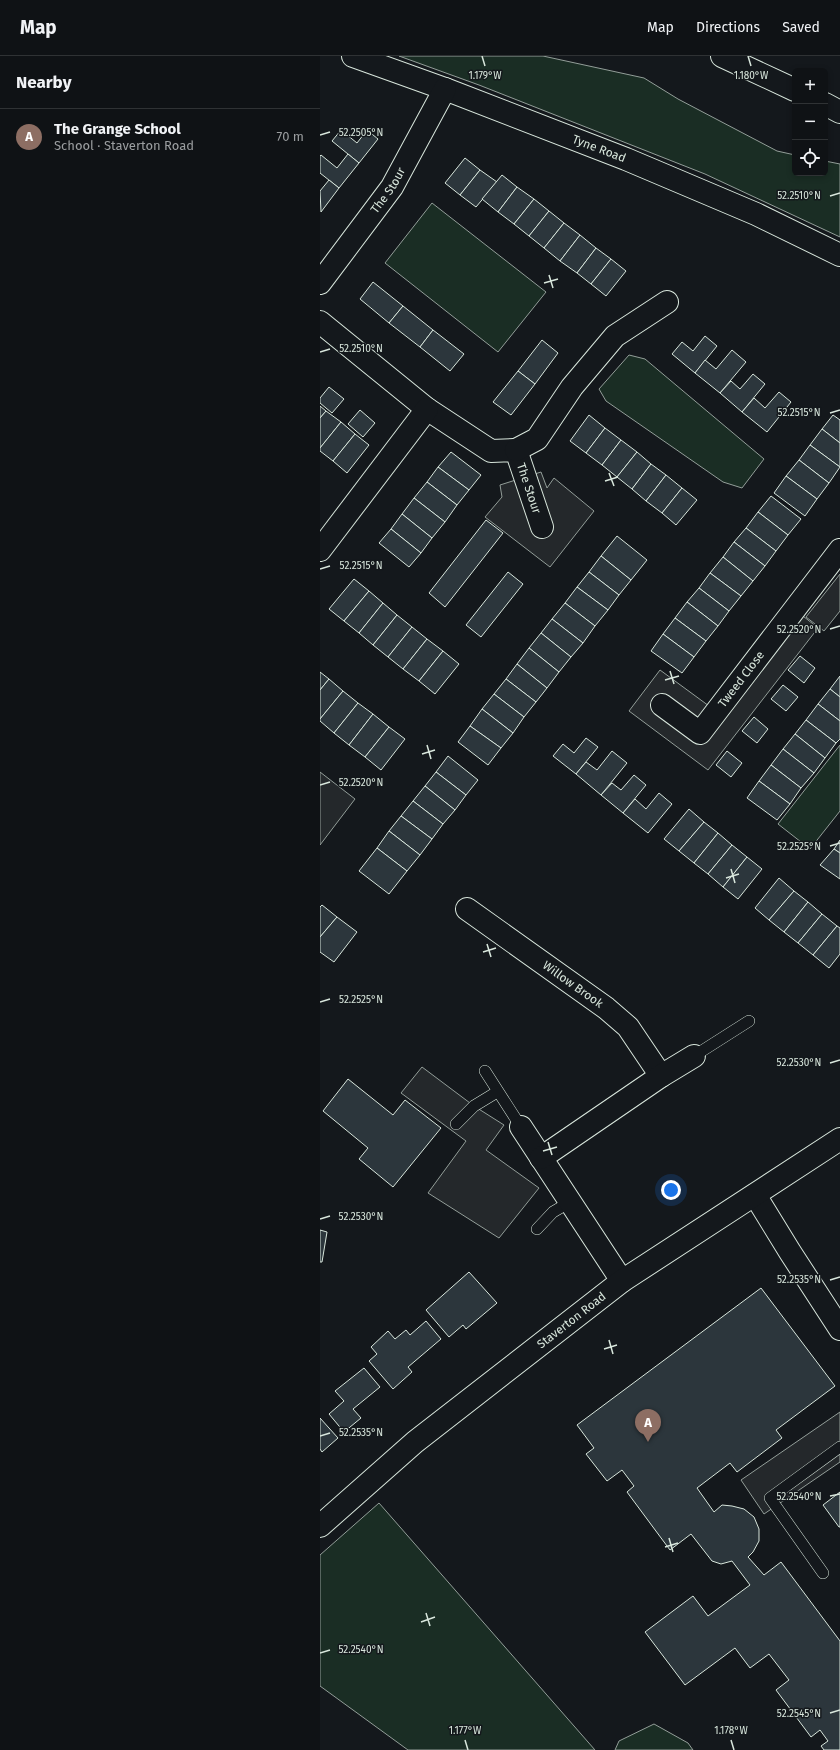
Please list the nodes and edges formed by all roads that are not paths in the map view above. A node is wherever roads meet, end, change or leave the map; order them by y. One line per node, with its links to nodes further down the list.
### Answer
1 (353, 56): 3 (main road, Tyne Road)
2 (722, 56): 4 (main road)
3 (445, 89): 7 (main road, Tyne Road); 8 (main road, The Stour)
4 (792, 89)
5 (828, 106): 6 (main road)
6 (840, 112)
7 (840, 255)
8 (320, 283)
9 (667, 302): 12 (main road, The Stour)
10 (320, 322): 11 (main road, The Stour)
11 (427, 409): 12 (main road, The Stour); 14 (main road)
12 (516, 450): 13 (main road, The Stour)
13 (542, 527)
14 (320, 550)
15 (840, 550): 16 (main road, Tweed Close)
16 (662, 705)
17 (467, 909): 21 (main road, Willow Brook)
18 (749, 1021): 19 (lane)
19 (694, 1056): 21 (main road)
20 (485, 1072): 22 (lane)
21 (661, 1076): 26 (main road)
22 (497, 1092): 23 (lane); 24 (lane)
23 (456, 1124)
24 (521, 1127): 26 (main road)
25 (840, 1139): 27 (main road, Staverton Road)
26 (540, 1158): 28 (main road)
27 (755, 1195): 30 (main road, Staverton Road); 31 (main road)
28 (570, 1202): 29 (lane); 30 (main road)
29 (537, 1229)
30 (622, 1281): 33 (main road, Staverton Road)
31 (840, 1329)
32 (840, 1447): 34 (lane)
33 (320, 1526)
34 (823, 1573)

